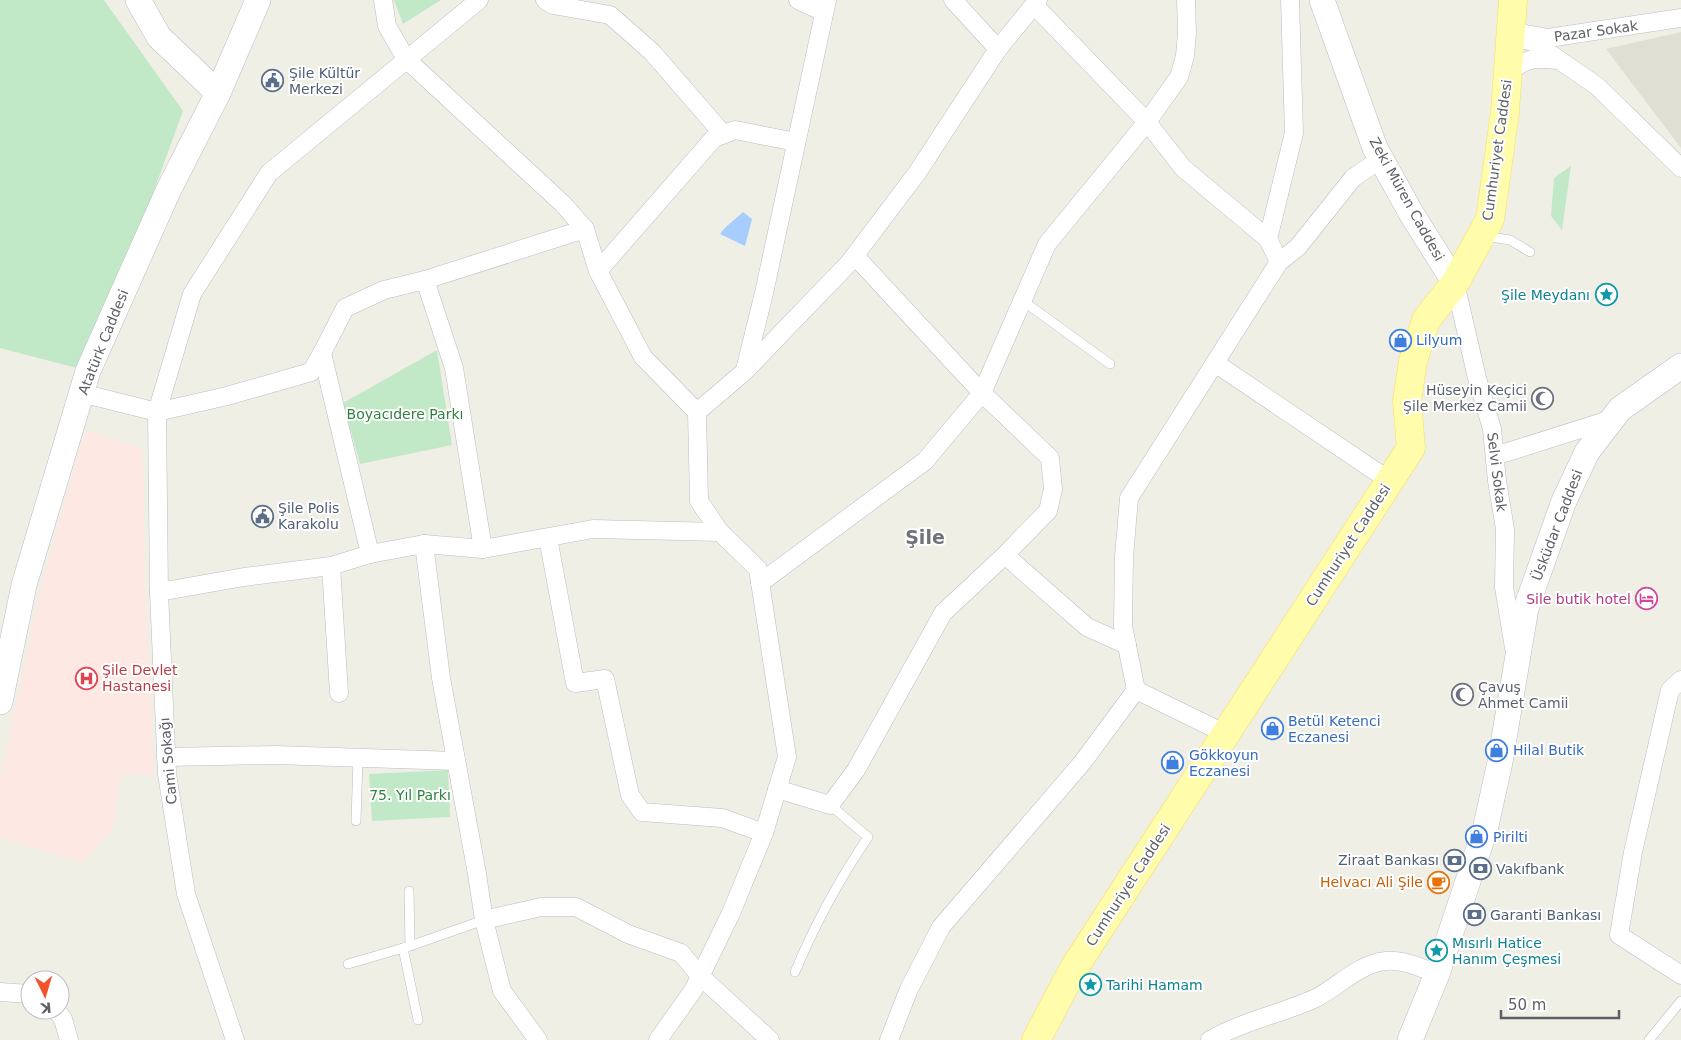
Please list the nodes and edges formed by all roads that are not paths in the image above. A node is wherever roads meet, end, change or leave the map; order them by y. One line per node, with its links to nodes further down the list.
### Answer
1 (138, 0): 20 (street)
2 (258, 0): 20 (street, Atatürk Caddesi)
3 (383, 0): 17 (street)
4 (479, 0): 17 (street, Cami Sokağı)
5 (546, 0): 22 (street)
6 (798, 0): 13 (street)
7 (953, 0): 16 (street)
8 (1186, 0): 21 (street)
9 (1290, 0): 28 (street)
10 (1322, 0): 24 (street, Zeki Müren Caddesi)
11 (1513, 0): 15 (main road, Cumhuriyet Caddesi)
12 (1036, 3): 16 (street); 21 (street)
13 (826, 6): 23 (street)
14 (1681, 18): 15 (street, Pazar Sokak)
15 (1511, 36): 18 (street); 19 (main road, Cumhuriyet Caddesi)
16 (998, 49): 30 (street)
17 (406, 59): 26 (street); 43 (street, Cami Sokağı)
18 (1558, 60): 19 (street); 25 (street)
19 (1508, 75): 27 (main road, Cumhuriyet Caddesi)
20 (218, 93): 41 (street, Atatürk Caddesi)
21 (1147, 122): 28 (street); 35 (street)
22 (723, 134): 23 (street); 32 (street)
23 (796, 142): 40 (street)
24 (1382, 158): 31 (street); 34 (street, Zeki Müren Caddesi)
25 (1681, 168)
26 (585, 229): 32 (street); 33 (street)
27 (1481, 236): 29 (lane); 34 (main road, Cumhuriyet Caddesi)
28 (1268, 239): 31 (street)
29 (1530, 252)
30 (855, 256): 40 (street); 42 (street)
31 (1279, 262): 37 (street)
32 (598, 271): 44 (street)
33 (425, 280): 36 (street); 51 (street)
34 (1455, 283): 46 (street, Selvi Sokak); 47 (main road, Cumhuriyet Caddesi)
35 (1023, 301): 38 (lane); 42 (street)
36 (322, 353): 43 (street); 52 (street)
37 (1215, 363): 47 (street); 57 (street)
38 (1110, 364)
39 (1681, 366): 45 (street, Üsküdar Caddesi)
40 (744, 372): 44 (street)
41 (81, 393): 43 (street); 62 (street, Atatürk Caddesi)
42 (982, 394): 53 (street); 55 (street)
43 (157, 412): 56 (street, Cami Sokağı)
44 (697, 412): 48 (street)
45 (1612, 419): 46 (street); 58 (street, Üsküdar Caddesi)
46 (1495, 456): 58 (street, Selvi Sokak)
47 (1390, 481): 63 (main road, Cumhuriyet Caddesi)
48 (720, 532): 49 (street); 55 (street)
49 (548, 538): 51 (street); 70 (street)
50 (424, 544): 51 (street); 52 (street); 66 (street)
51 (482, 549)
52 (370, 554): 54 (street)
53 (1005, 555): 57 (street); 68 (street)
54 (331, 566): 56 (street); 61 (street)
55 (760, 583): 67 (street)
56 (159, 592): 64 (street, Cami Sokağı)
57 (1127, 645): 60 (street)
58 (1517, 665): 76 (street, Üsküdar Caddesi)
59 (1681, 680): 77 (street)
60 (1136, 690): 63 (street); 89 (street)
61 (339, 693)
62 (0, 702)
63 (1226, 734): 90 (main road, Cumhuriyet Caddesi)
64 (166, 757): 65 (street); 85 (street, Cami Sokağı)
65 (358, 758): 66 (street); 69 (lane)
66 (456, 761): 72 (street)
67 (777, 789): 68 (street); 70 (street)
68 (830, 805): 75 (lane)
69 (356, 821)
70 (764, 833): 78 (street)
71 (409, 891): 73 (lane)
72 (484, 920): 73 (lane); 78 (street); 86 (street)
73 (407, 947): 74 (lane); 83 (lane)
74 (348, 964)
75 (795, 972)
76 (1437, 974): 91 (street); 92 (street, Üsküdar Caddesi)
77 (1681, 975)
78 (700, 976): 87 (street); 88 (street)
79 (0, 992): 80 (street)
80 (20, 993)
81 (1681, 1001): 93 (lane)
82 (63, 1020): 84 (street)
83 (418, 1020)
84 (69, 1040)
85 (235, 1040)
86 (538, 1040)
87 (658, 1040)
88 (770, 1040)
89 (889, 1040)
90 (1036, 1040)
91 (1210, 1040)
92 (1410, 1040)
93 (1650, 1040)

